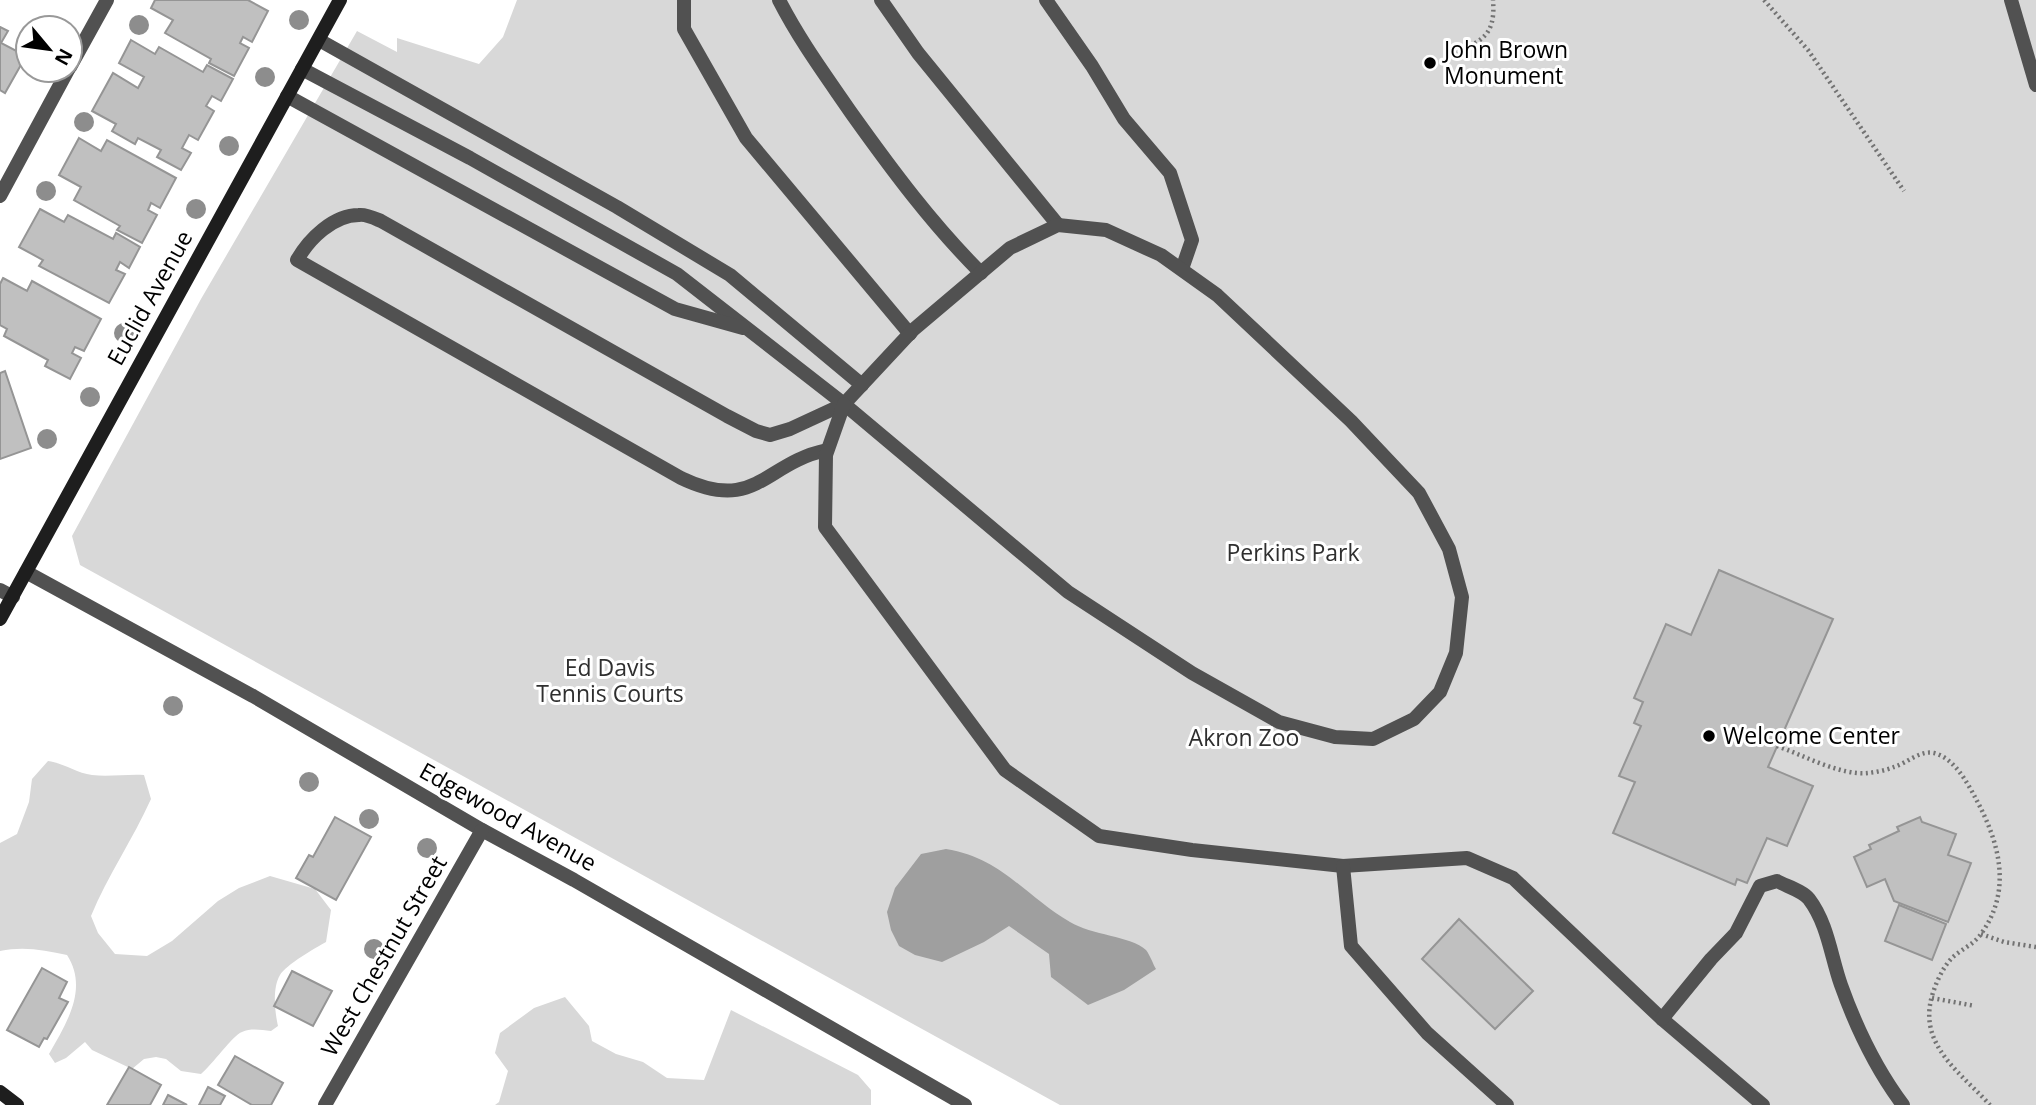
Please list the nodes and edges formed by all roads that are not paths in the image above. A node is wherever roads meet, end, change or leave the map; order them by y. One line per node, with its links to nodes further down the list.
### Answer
1 (107, 0): 9 (street)
2 (340, 0): 8 (street, Euclid Avenue)
3 (684, 0): 19 (street)
4 (779, 0): 17 (street)
5 (881, 0): 15 (street)
6 (1046, 0): 16 (street)
7 (2011, 0): 12 (street)
8 (318, 40): 10 (street, Euclid Avenue); 20 (street)
9 (84, 42)
10 (302, 69): 13 (street, Euclid Avenue); 18 (street)
11 (61, 84): 14 (street)
12 (2036, 85)
13 (287, 96): 18 (street); 23 (street, Euclid Avenue)
14 (0, 196)
15 (1058, 225): 16 (street); 17 (street)
16 (1182, 269): 21 (street)
17 (981, 273): 19 (street)
18 (750, 330): 21 (street)
19 (910, 334): 20 (street)
20 (862, 386): 21 (street)
21 (844, 404): 22 (street); 22 (street)
22 (827, 450): 27 (street)
23 (26, 572): 24 (street, Euclid Avenue); 26 (street, Edgewood Avenue)
24 (6, 594): 25 (street, Euclid Avenue)
25 (0, 619)
26 (482, 830): 30 (street, Edgewood Avenue); 32 (street, West Chestnut Street)
27 (1343, 866): 28 (street); 33 (street)
28 (1662, 1019): 34 (street); 35 (street)
29 (0, 1092): 31 (street)
30 (956, 1103)
31 (17, 1105)
32 (325, 1105)
33 (1507, 1105)
34 (1763, 1105)
35 (1903, 1105)

